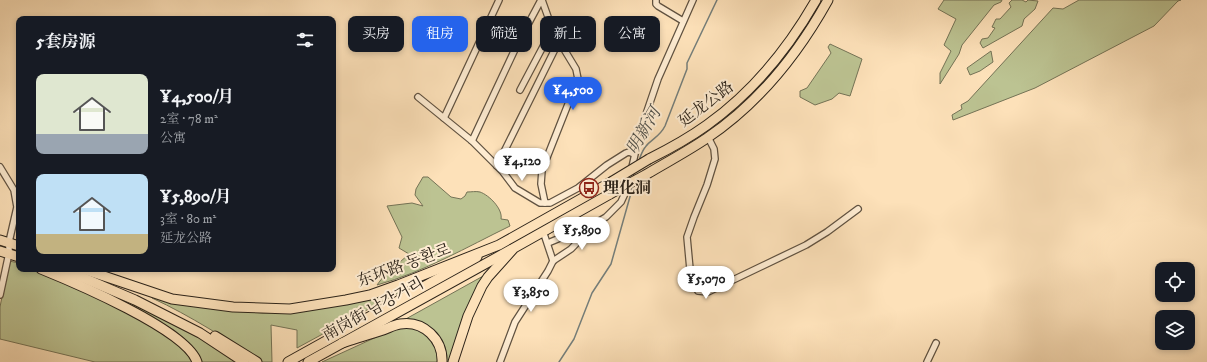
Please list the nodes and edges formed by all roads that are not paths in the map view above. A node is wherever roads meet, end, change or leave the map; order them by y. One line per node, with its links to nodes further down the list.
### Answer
1 (499, 0): 14 (street)
2 (542, 0): 7 (street); 16 (street)
3 (656, 0): 8 (street)
4 (693, 0): 8 (street)
5 (816, 0): 21 (main road, 延龙公路, bridge)
6 (828, 0): 15 (main road, 延龙公路)
7 (548, 16)
8 (683, 21): 17 (street)
9 (540, 52): 12 (street)
10 (554, 52): 18 (street)
11 (566, 52): 23 (street)
12 (520, 90)
13 (418, 96): 14 (street)
14 (444, 118): 16 (street)
15 (708, 137): 24 (street); 27 (main road, 延龙公路, bridge)
16 (472, 142): 18 (street)
17 (634, 154): 20 (street); 26 (street)
18 (497, 166): 23 (street)
19 (0, 167): 22 (street)
20 (578, 188): 21 (street); 23 (street)
21 (583, 197): 30 (main road, 延龙公路)
22 (16, 201)
23 (545, 203)
24 (858, 209)
25 (16, 210): 28 (street)
26 (596, 223): 29 (street); 35 (street)
27 (543, 231): 29 (street); 32 (main road, 延龙公路)
28 (4, 241): 31 (main road); 33 (street)
29 (548, 243): 35 (street)
30 (499, 244): 39 (main road, 东环路 동환로); 47 (main road, 南岗街 남강거리)
31 (16, 245)
32 (514, 248): 41 (main road, 南岗街 남강거리); 50 (main road)
33 (4, 252): 34 (main road); 40 (street)
34 (16, 257)
35 (553, 261): 51 (street)
36 (49, 272): 44 (main road)
37 (66, 272): 43 (main road)
38 (92, 272): 39 (main road, 东环路 동환로)
39 (103, 276): 43 (main road)
40 (0, 295)
41 (342, 343): 48 (main road, 南岗街 남강거리); 49 (main road)
42 (936, 343): 52 (street)
43 (236, 352): 45 (main road); 46 (main road)
44 (197, 362)
45 (244, 362)
46 (256, 362)
47 (288, 362)
48 (308, 362)
49 (442, 362)
50 (453, 362)
51 (500, 362)
52 (927, 362)

